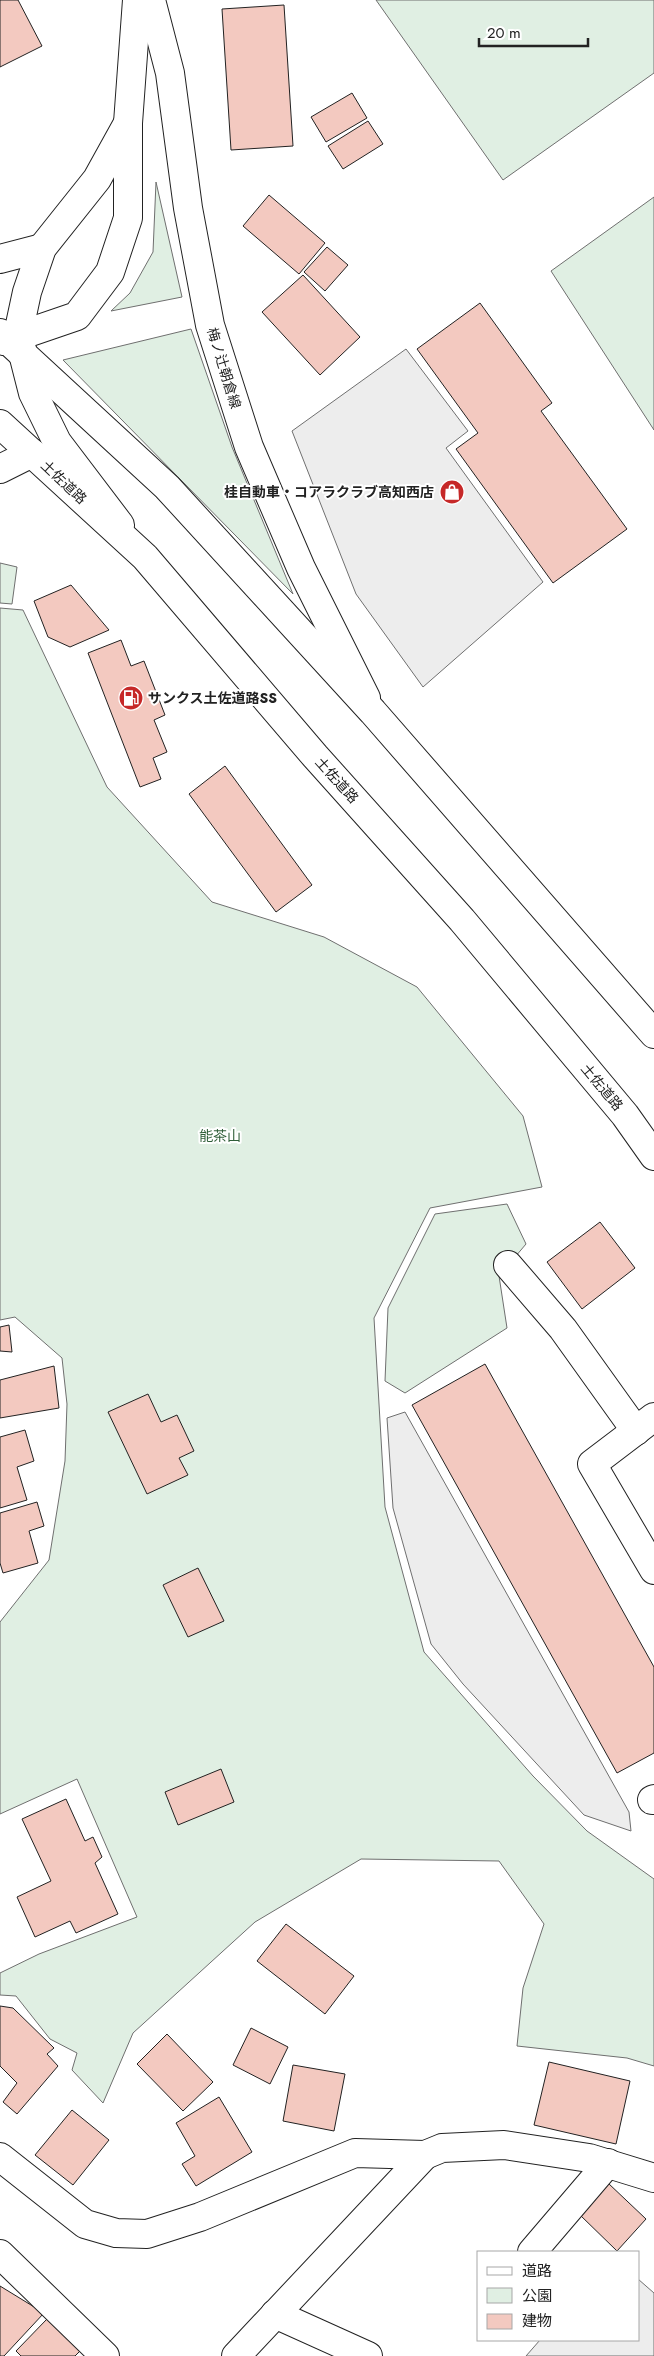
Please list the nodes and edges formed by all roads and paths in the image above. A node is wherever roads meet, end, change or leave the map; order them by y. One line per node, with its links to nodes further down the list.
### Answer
1 (137, 0): 3 (main road)
2 (150, 0): 11 (main road, 梅ノ辻朝倉線)
3 (128, 123): 4 (main road); 6 (main road)
4 (42, 248): 5 (main road); 6 (main road)
5 (0, 259)
6 (10, 341): 10 (main road); 11 (main road)
7 (0, 424): 8 (main road, 土佐道路)
8 (32, 453): 9 (main road); 10 (main road, 土佐道路)
9 (0, 469)
10 (145, 558): 13 (main road, 土佐道路)
11 (372, 712): 12 (main road)
12 (654, 1034)
13 (654, 1156)
14 (508, 1265): 15 (main road)
15 (645, 1424): 16 (main road)
16 (654, 1570)
17 (425, 2155): 18 (main road); 19 (main road); 23 (main road)
18 (608, 2163): 20 (main road); 21 (main road)
19 (2, 2164)
20 (654, 2178)
21 (533, 2251)
22 (0, 2254): 24 (main road)
23 (275, 2314): 25 (main road); 26 (main road)
24 (106, 2356)
25 (236, 2356)
26 (368, 2356)

